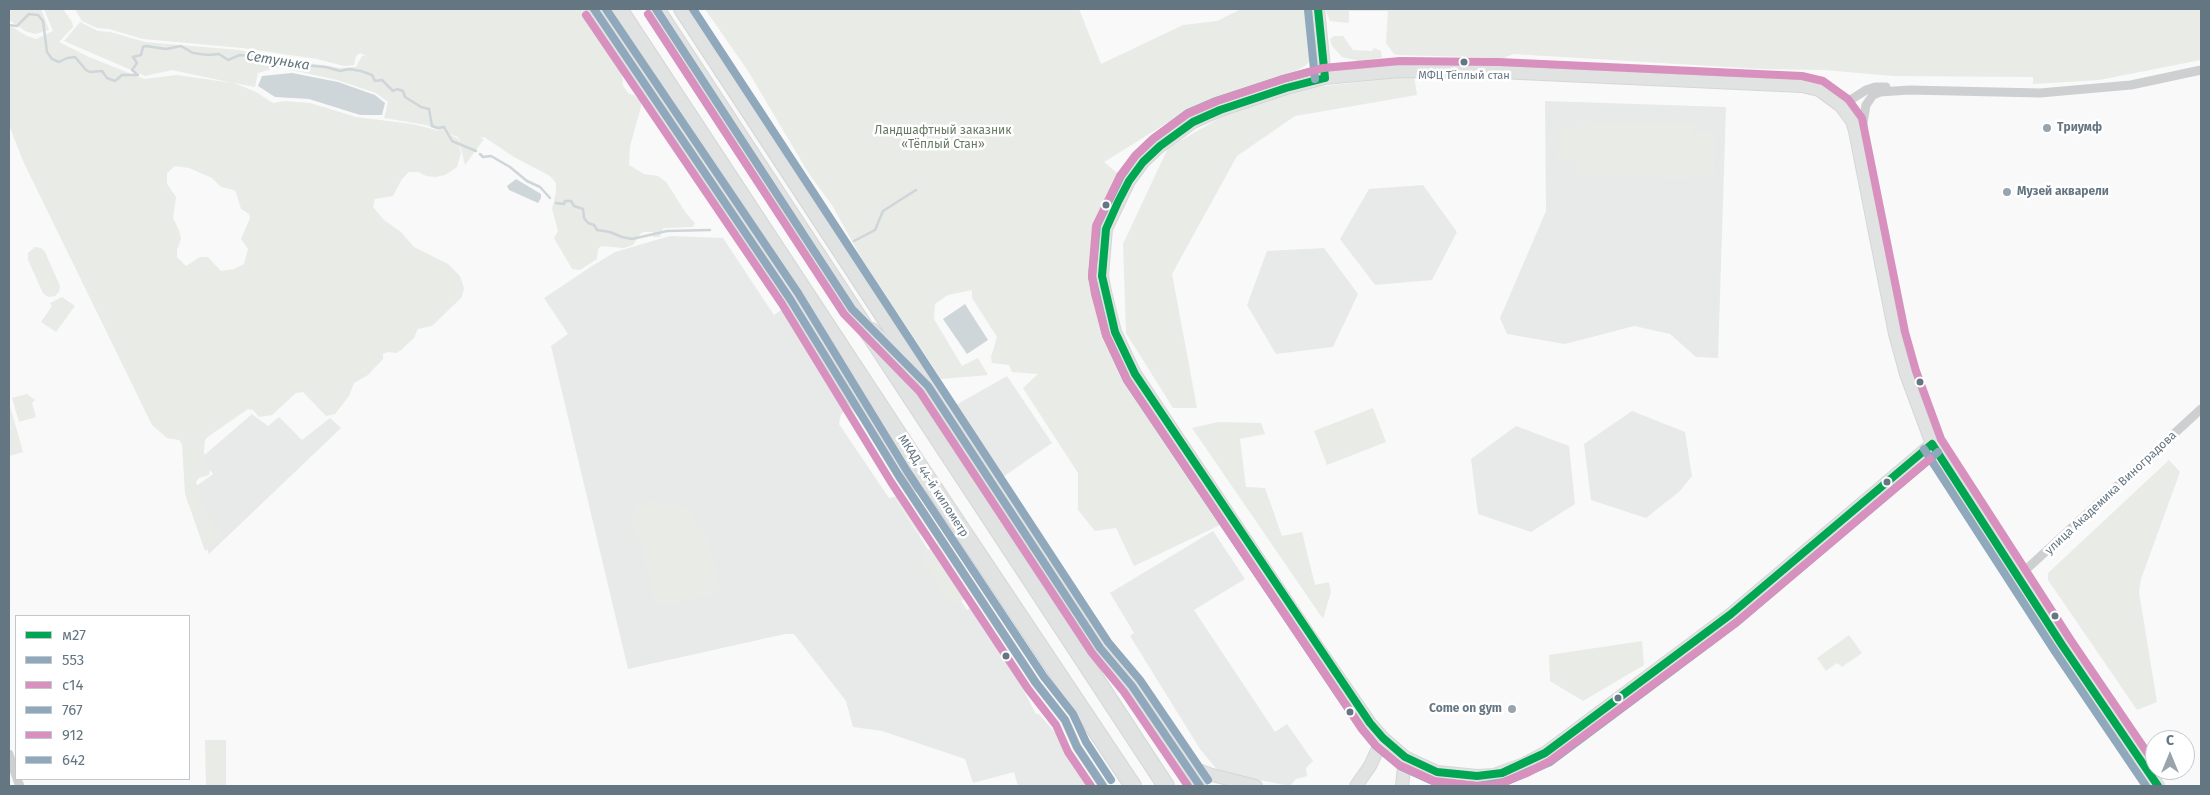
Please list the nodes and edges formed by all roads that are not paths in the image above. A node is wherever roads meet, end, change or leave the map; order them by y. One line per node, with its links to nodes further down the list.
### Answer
1 (594, 9): 12 (highway)
2 (619, 9): 16 (highway, МКАД, 44-й километр)
3 (656, 9): 11 (highway)
4 (681, 9): 13 (main road)
5 (1318, 9): 7 (street)
6 (2201, 70): 8 (street)
7 (1325, 78): 9 (street); 18 (street)
8 (1909, 90): 9 (street); 10 (street)
9 (1841, 106): 10 (street)
10 (1859, 149): 15 (street)
11 (852, 309): 13 (street); 27 (highway)
12 (839, 377): 16 (highway); 25 (street)
13 (928, 386): 21 (main road)
14 (2201, 409): 17 (street, улица Академика Виноградова)
15 (1932, 444): 17 (street); 23 (street)
16 (968, 539): 26 (highway, МКАД, 44-й километр)
17 (2019, 576): 34 (street)
18 (1383, 738): 20 (street); 22 (street)
19 (9, 754): 24 (street)
20 (1405, 757): 23 (street); 32 (street)
21 (1187, 766): 28 (main road); 29 (street)
22 (1370, 766): 30 (street); 31 (street)
23 (1511, 770): 33 (street)
24 (15, 771)
25 (1103, 786)
26 (1133, 786)
27 (1166, 786)
28 (1200, 786)
29 (1256, 786)
30 (1356, 786)
31 (1364, 786)
32 (1402, 786)
33 (1470, 786)
34 (2158, 786)

